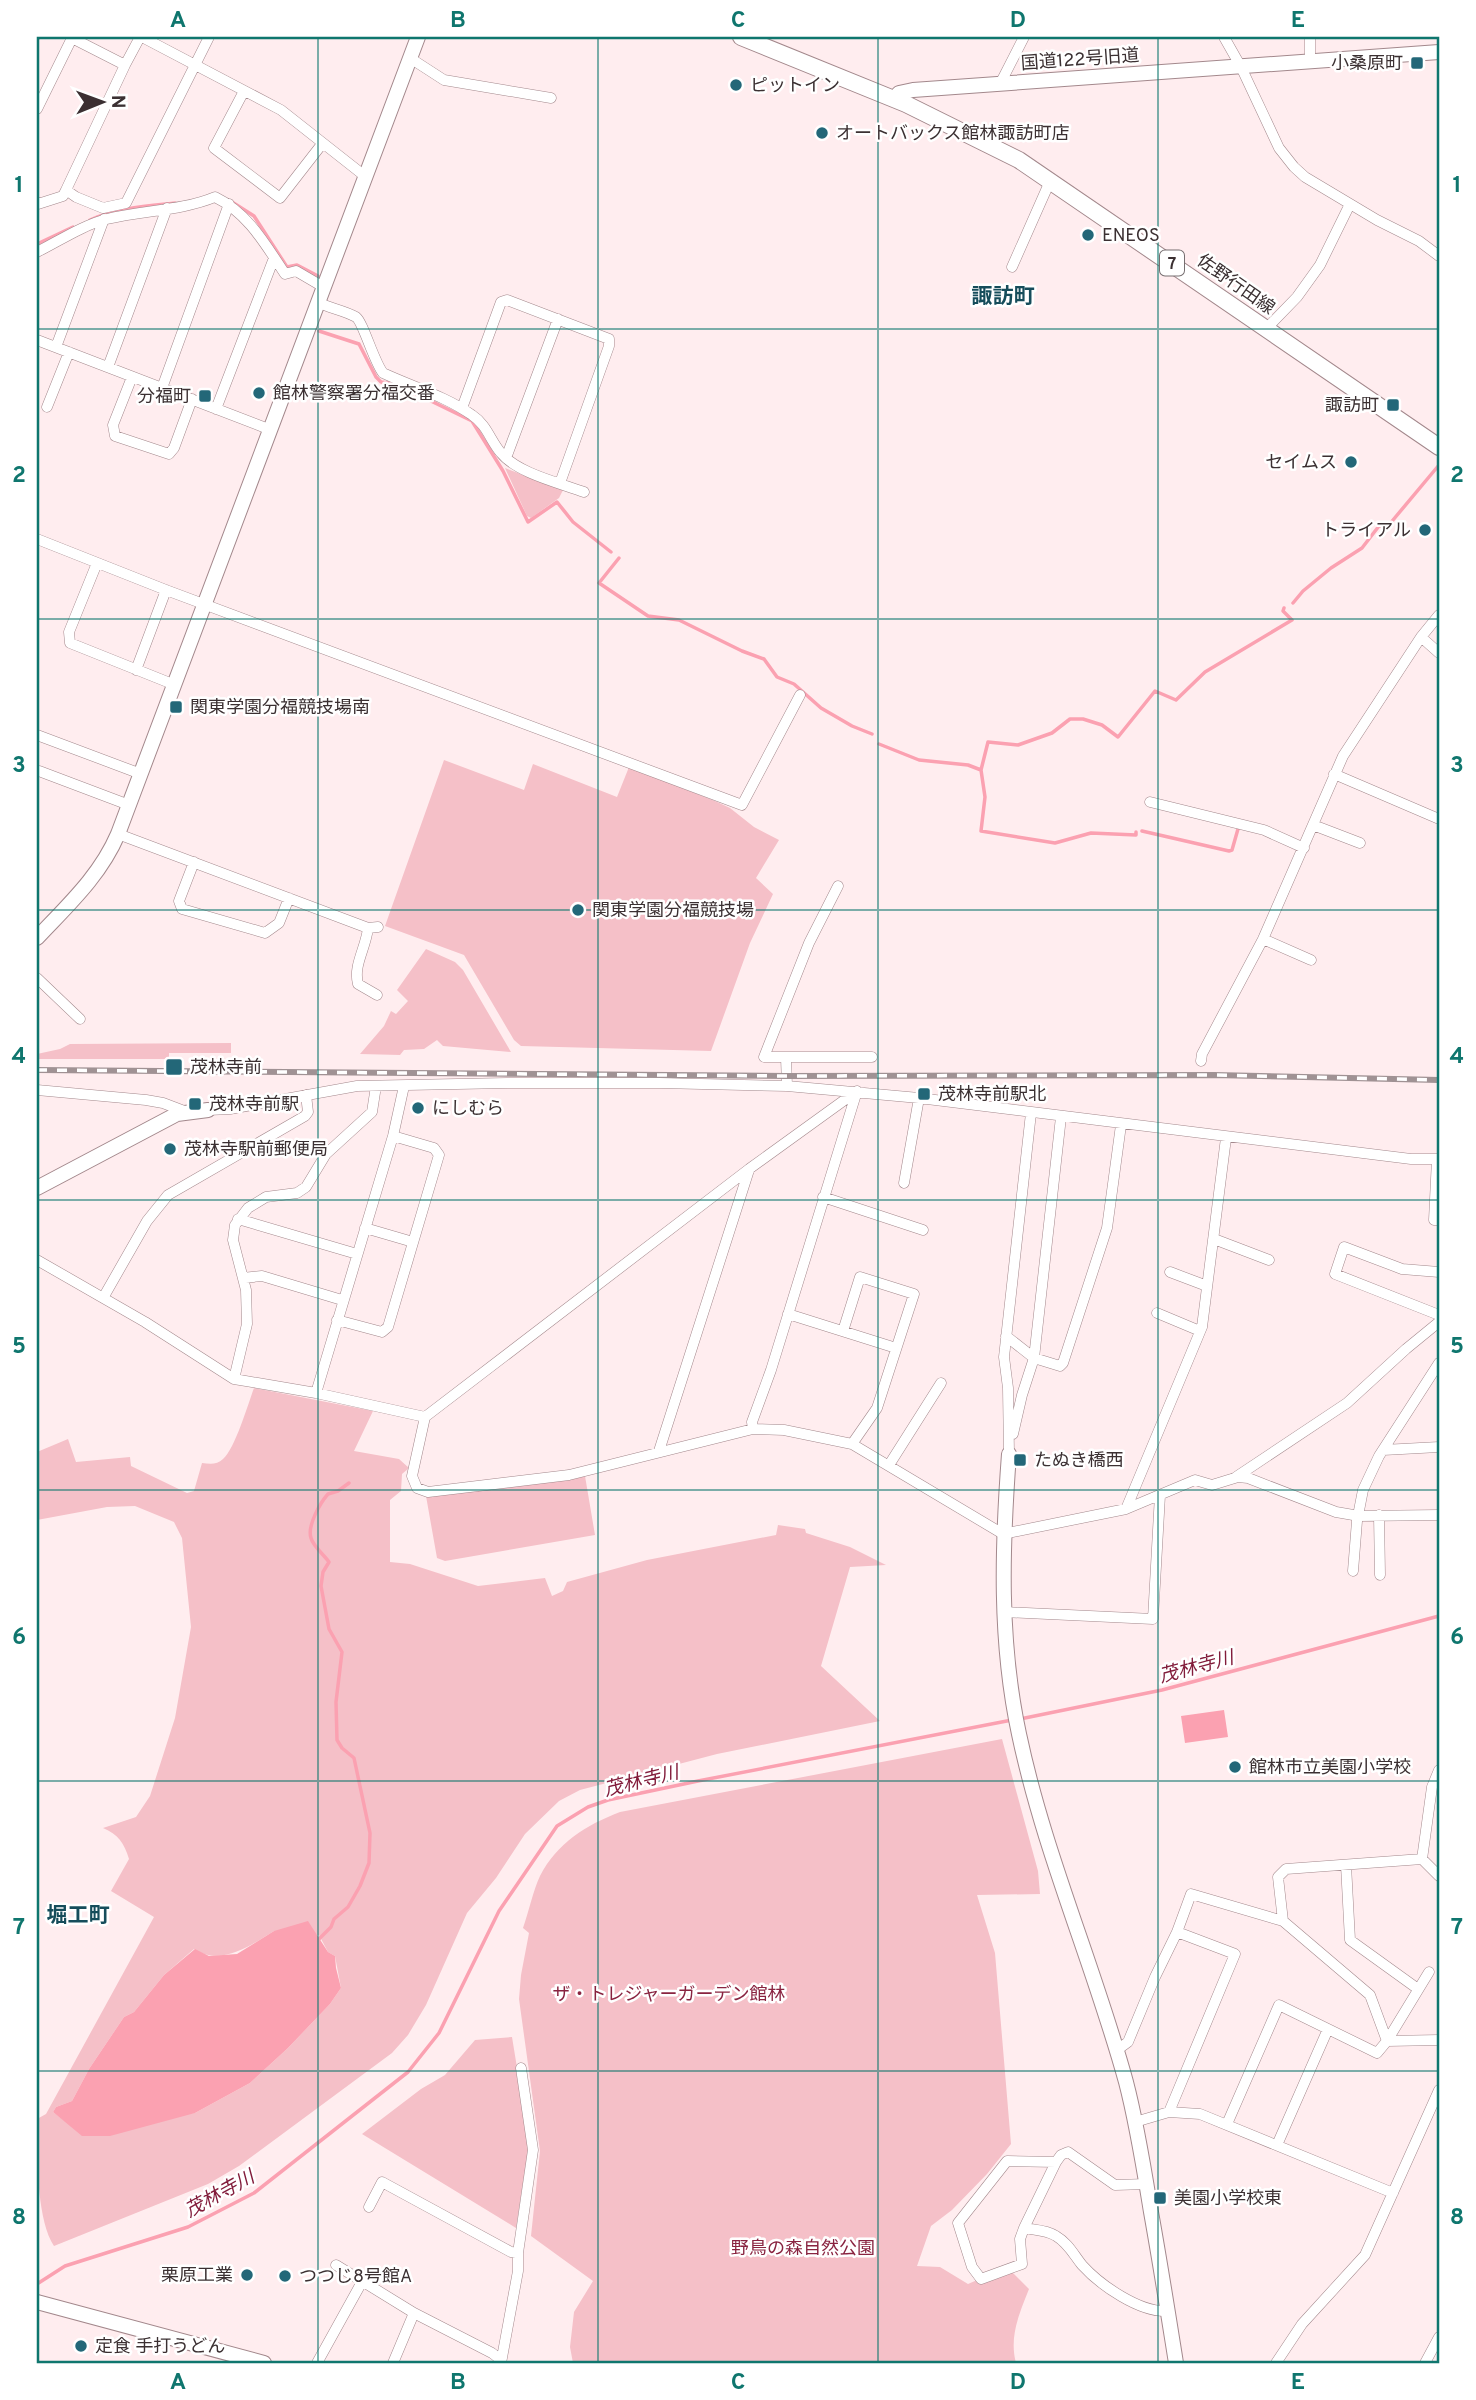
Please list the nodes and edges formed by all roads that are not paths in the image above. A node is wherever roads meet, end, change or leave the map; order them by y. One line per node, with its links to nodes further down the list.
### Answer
1 (141, 37): 12 (street); 13 (street)
2 (209, 37): 13 (street)
3 (418, 37): 10 (street)
4 (741, 37): 8 (main road, 佐野行田線 / 7)
5 (1024, 37): 15 (street)
6 (1224, 37): 14 (street)
7 (1310, 37): 11 (street)
8 (758, 40): 18 (main road, 佐野行田線 / 7)
9 (1439, 52): 11 (street, 国道122号旧道)
10 (411, 58): 17 (street); 21 (street)
11 (1310, 62): 14 (street, 国道122号旧道)
12 (125, 65): 19 (street); 23 (street)
13 (195, 65): 16 (street); 23 (street)
14 (1241, 67): 15 (street, 国道122号旧道); 26 (street)
15 (1000, 84): 18 (street, 国道122号旧道)
16 (244, 90): 20 (street); 20 (street)
17 (551, 98)
18 (894, 99): 22 (main road, 佐野行田線 / 7)
19 (37, 109)
20 (322, 144): 21 (street)
21 (366, 177): 33 (street)
22 (1053, 181): 32 (street); 36 (main road, 佐野行田線 / 7)
23 (66, 190): 24 (street)
24 (37, 202)
25 (229, 204): 27 (street); 31 (street); 42 (street)
26 (1350, 204): 30 (street); 36 (street)
27 (167, 208): 28 (street); 40 (street)
28 (104, 219): 29 (street); 38 (street)
29 (37, 252)
30 (1439, 256)
31 (274, 258): 33 (street); 46 (street)
32 (1012, 267)
33 (325, 288): 34 (street)
34 (319, 303): 45 (street); 47 (street)
35 (558, 319): 45 (street); 49 (street); 50 (street)
36 (1266, 329): 48 (main road, 佐野行田線 / 7)
37 (37, 340): 38 (street)
38 (56, 347): 39 (street)
39 (69, 352): 40 (street); 44 (street)
40 (108, 367): 41 (street)
41 (132, 377): 42 (street); 43 (street)
42 (162, 388): 43 (street)
43 (192, 399): 46 (street)
44 (47, 407)
45 (461, 408): 49 (street)
46 (216, 409): 47 (street)
47 (271, 430): 55 (street)
48 (1439, 447)
49 (506, 458): 50 (street)
50 (561, 483): 51 (street)
51 (584, 492)
52 (37, 539): 53 (street)
53 (97, 564): 54 (street); 59 (street)
54 (166, 590): 55 (street); 59 (street)
55 (205, 604): 60 (street); 61 (street)
56 (1439, 615): 57 (street)
57 (1420, 637): 58 (street); 65 (street)
58 (1439, 653)
59 (136, 670): 60 (street)
60 (175, 685): 64 (street)
61 (800, 695)
62 (37, 735): 64 (street)
63 (39, 771): 67 (street)
64 (141, 774): 67 (street)
65 (1334, 774): 68 (street); 69 (street)
66 (1150, 802): 72 (street)
67 (129, 805): 70 (street)
68 (1439, 819)
69 (1313, 825): 71 (street); 72 (street)
70 (118, 834): 73 (street); 76 (street)
71 (1360, 844)
72 (1304, 848): 77 (street)
73 (194, 862): 75 (street); 75 (street)
74 (838, 886): 82 (street)
75 (289, 898): 80 (street)
76 (37, 938)
77 (1263, 939): 78 (street); 84 (street)
78 (1311, 960)
79 (37, 978): 81 (street)
80 (377, 995)
81 (80, 1019)
82 (786, 1056): 83 (street); 87 (street)
83 (872, 1057)
84 (1201, 1061)
85 (376, 1086): 86 (street); 90 (street); 104 (street)
86 (404, 1086): 87 (street); 97 (street)
87 (787, 1086): 89 (street)
88 (37, 1090): 93 (street)
89 (857, 1091): 91 (street); 100 (street); 103 (street)
90 (306, 1095): 92 (street); 117 (street)
91 (919, 1098): 94 (street); 101 (street)
92 (208, 1110): 93 (street)
93 (185, 1112): 102 (street)
94 (1031, 1113): 95 (street); 126 (street)
95 (1061, 1117): 96 (street); 128 (street)
96 (1121, 1125): 98 (street); 128 (street)
97 (393, 1136): 106 (street); 109 (street)
98 (1226, 1138): 99 (street); 108 (street)
99 (1438, 1159): 105 (street)
100 (749, 1169): 133 (street); 138 (street)
101 (904, 1183)
102 (37, 1188)
103 (823, 1197): 107 (street); 120 (street)
104 (239, 1219): 110 (street); 115 (street)
105 (1439, 1220)
106 (365, 1228): 109 (street); 110 (street)
107 (923, 1230)
108 (1214, 1239): 112 (street); 116 (street)
109 (413, 1242): 122 (street)
110 (357, 1254): 118 (street)
111 (37, 1260): 117 (street)
112 (1269, 1260)
113 (1170, 1272): 116 (street)
114 (1439, 1272): 121 (street)
115 (243, 1278): 118 (street); 130 (street)
116 (1207, 1286): 125 (street)
117 (103, 1298): 130 (street)
118 (342, 1300): 122 (street)
119 (1157, 1313): 125 (street)
120 (788, 1314): 124 (street); 134 (street)
121 (1439, 1315)
122 (337, 1320): 132 (street)
123 (1439, 1322): 141 (street)
124 (843, 1331): 127 (street); 127 (street)
125 (1200, 1331): 143 (street)
126 (1006, 1336): 128 (street); 139 (street)
127 (896, 1348): 135 (street)
128 (1034, 1358): 139 (street)
129 (1439, 1363): 137 (street)
130 (234, 1379): 132 (street)
131 (941, 1383): 140 (street)
132 (316, 1393): 133 (street)
133 (425, 1417): 138 (street)
134 (753, 1429): 135 (street); 138 (street)
135 (852, 1444): 140 (street)
136 (1439, 1447): 137 (street)
137 (1383, 1450): 146 (street)
138 (659, 1451)
139 (1009, 1454): 147 (street)
140 (889, 1465): 147 (street)
141 (1238, 1477): 142 (street); 146 (street)
142 (1160, 1495): 143 (street); 150 (street)
143 (1126, 1508): 147 (street)
144 (1379, 1515): 145 (street); 146 (street); 149 (street)
145 (1439, 1515)
146 (1359, 1516): 148 (street)
147 (1003, 1534): 150 (street)
148 (1353, 1571)
149 (1380, 1575)
150 (1003, 1612): 162 (street)
151 (1439, 1770): 152 (street)
152 (1422, 1859): 153 (street); 154 (street)
153 (1346, 1865): 155 (street); 158 (street)
154 (1439, 1876)
155 (1283, 1921): 156 (street); 161 (street)
156 (1177, 1932): 162 (street); 165 (street)
157 (1429, 1972): 158 (street)
158 (1418, 1989): 161 (street)
159 (1328, 2029): 161 (street); 167 (street); 168 (street)
160 (1439, 2040): 161 (street)
161 (1387, 2041)
162 (1117, 2050): 166 (street)
163 (521, 2068): 174 (street)
164 (1439, 2090): 171 (street)
165 (1169, 2112): 166 (street); 167 (street)
166 (1135, 2122): 170 (street)
167 (1227, 2124): 168 (street)
168 (1278, 2145): 171 (street)
169 (1056, 2162): 170 (street); 173 (street); 173 (street)
170 (1147, 2184): 178 (street)
171 (1393, 2193): 186 (street)
172 (369, 2207): 174 (street)
173 (1024, 2228): 178 (street)
174 (518, 2253): 181 (street)
175 (336, 2265): 176 (street)
176 (363, 2280): 179 (street); 183 (street)
177 (40, 2302): 182 (street)
178 (1168, 2311): 185 (street)
179 (414, 2313): 181 (street); 184 (street)
180 (1439, 2337): 187 (street)
181 (501, 2362)
182 (264, 2363)
183 (317, 2363)
184 (393, 2363)
185 (1176, 2363)
186 (1276, 2363)
187 (1425, 2363)

